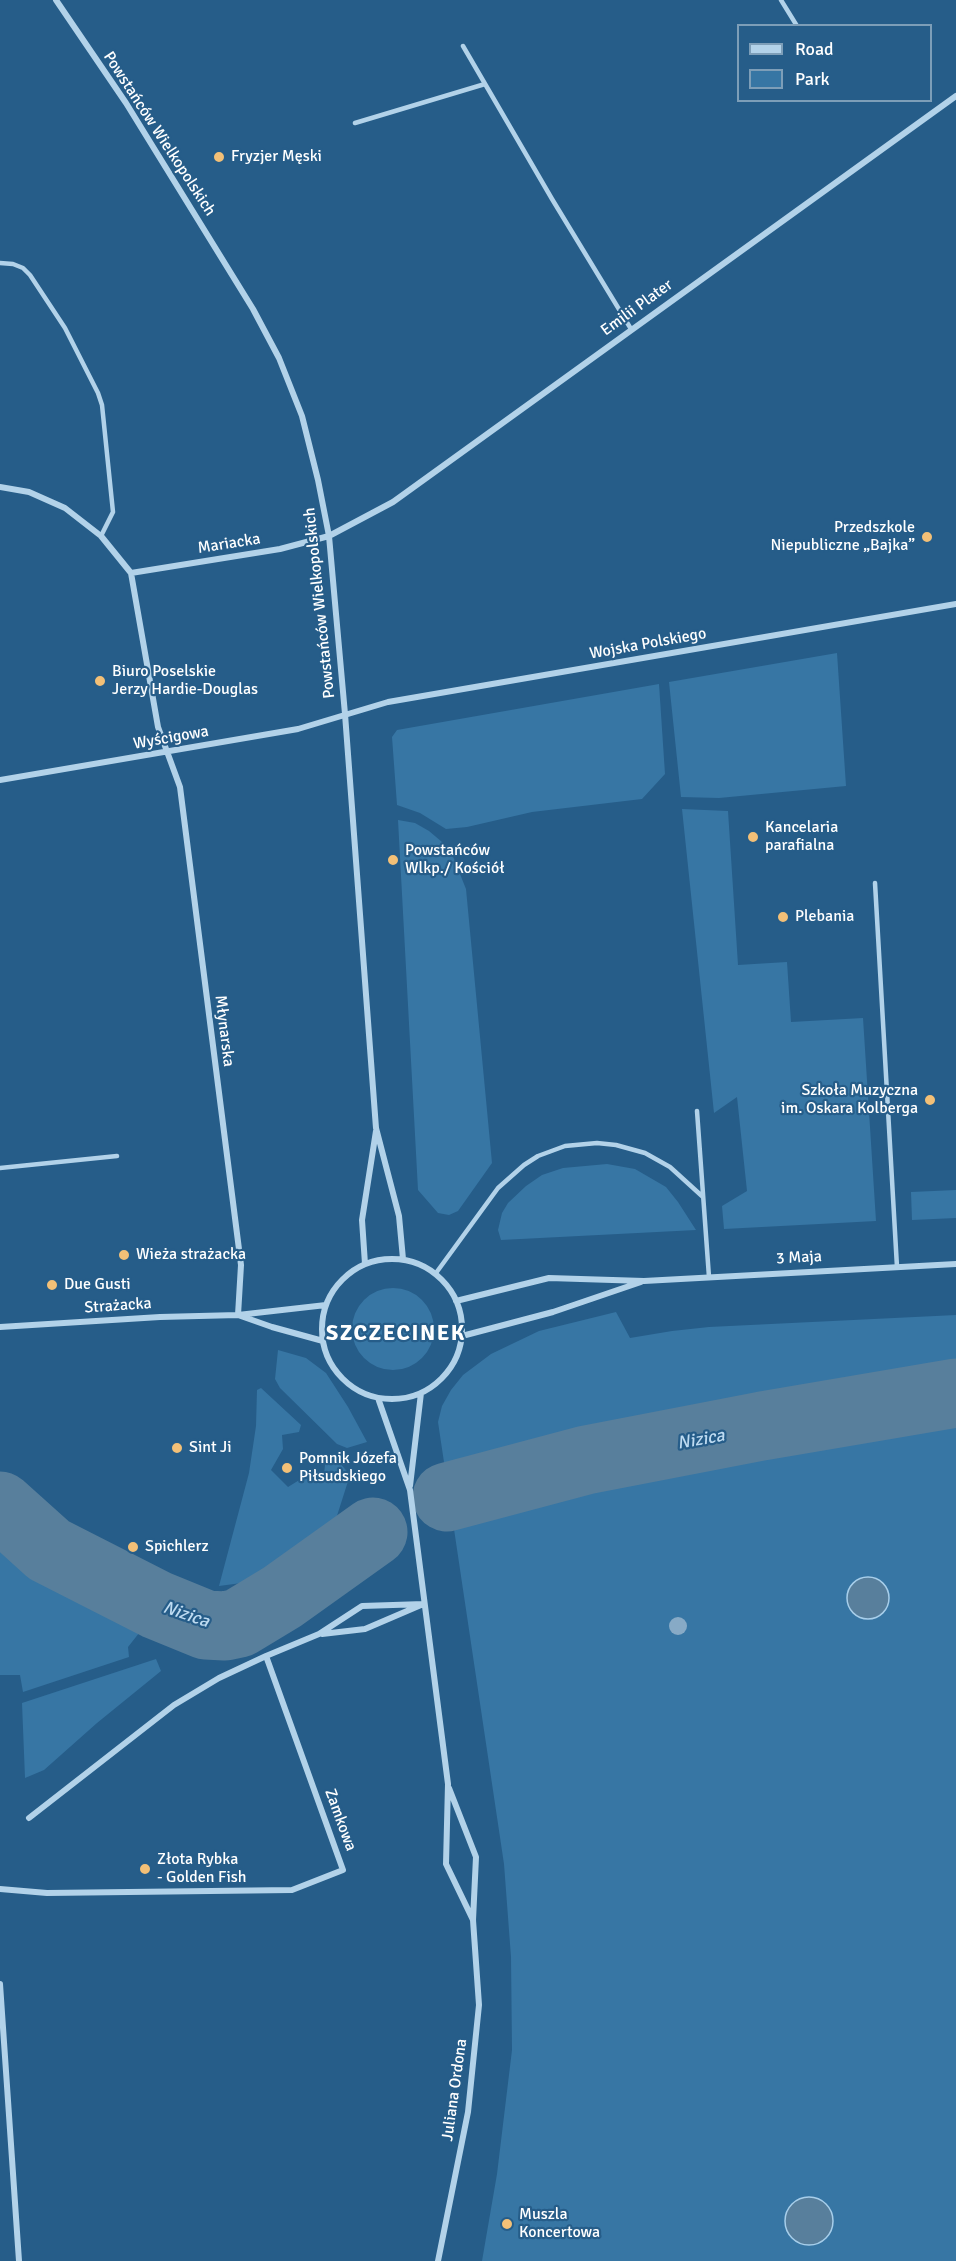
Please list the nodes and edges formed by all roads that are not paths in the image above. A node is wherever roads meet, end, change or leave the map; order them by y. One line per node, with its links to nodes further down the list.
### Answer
1 (56, 0): 12 (street, Powstańców Wielkopolskich)
2 (781, 0): 3 (lane)
3 (796, 24)
4 (463, 46): 5 (lane)
5 (485, 84): 7 (lane); 9 (lane)
6 (956, 96): 9 (street, Emilii Plater)
7 (355, 123)
8 (0, 263): 11 (lane)
9 (631, 329): 12 (street, Emilii Plater)
10 (0, 487): 11 (street)
11 (101, 536): 13 (street)
12 (329, 536): 13 (street, Mariacka); 15 (street, Powstańców Wielkopolskich)
13 (131, 573): 16 (street)
14 (956, 604): 15 (street, Wojska Polskiego)
15 (345, 714): 16 (street, Wyścigowa); 20 (street, Powstańców Wielkopolskich)
16 (168, 753): 17 (street, Wyścigowa); 33 (street, Młynarska)
17 (0, 780)
18 (874, 883): 27 (lane)
19 (697, 1111): 23 (lane)
20 (376, 1128): 24 (street, Powstańców Wielkopolskich); 25 (street, Powstańców Wielkopolskich)
21 (117, 1156): 22 (lane)
22 (0, 1168)
23 (703, 1197): 28 (lane); 29 (lane)
24 (403, 1259): 25 (street); 28 (street)
25 (365, 1264): 32 (street)
26 (956, 1264): 27 (street, 3 Maja)
27 (897, 1267): 29 (street, 3 Maja)
28 (436, 1274): 31 (street)
29 (709, 1276): 30 (street, 3 Maja)
30 (644, 1281): 31 (street, 3 Maja); 35 (street, 3 Maja)
31 (456, 1301): 35 (street)
32 (326, 1305): 33 (street, Strażacka); 36 (street)
33 (238, 1315): 34 (street, Strażacka); 36 (street, Strażacka)
34 (0, 1328)
35 (462, 1336): 37 (street)
36 (323, 1341): 38 (street)
37 (421, 1393): 38 (street); 39 (street)
38 (378, 1398): 39 (street)
39 (410, 1490): 40 (street, Juliana Ordona)
40 (424, 1604): 41 (street); 41 (street); 43 (street, Juliana Ordona)
41 (319, 1634): 42 (street)
42 (266, 1656): 44 (street); 45 (street, Zamkowa)
43 (448, 1784): 46 (street, Juliana Ordona); 46 (street, Juliana Ordona)
44 (29, 1818)
45 (0, 1889)
46 (473, 1920): 50 (street, Juliana Ordona)
47 (0, 1984): 48 (street)
48 (4, 2087): 49 (street)
49 (18, 2261)
50 (438, 2261)

